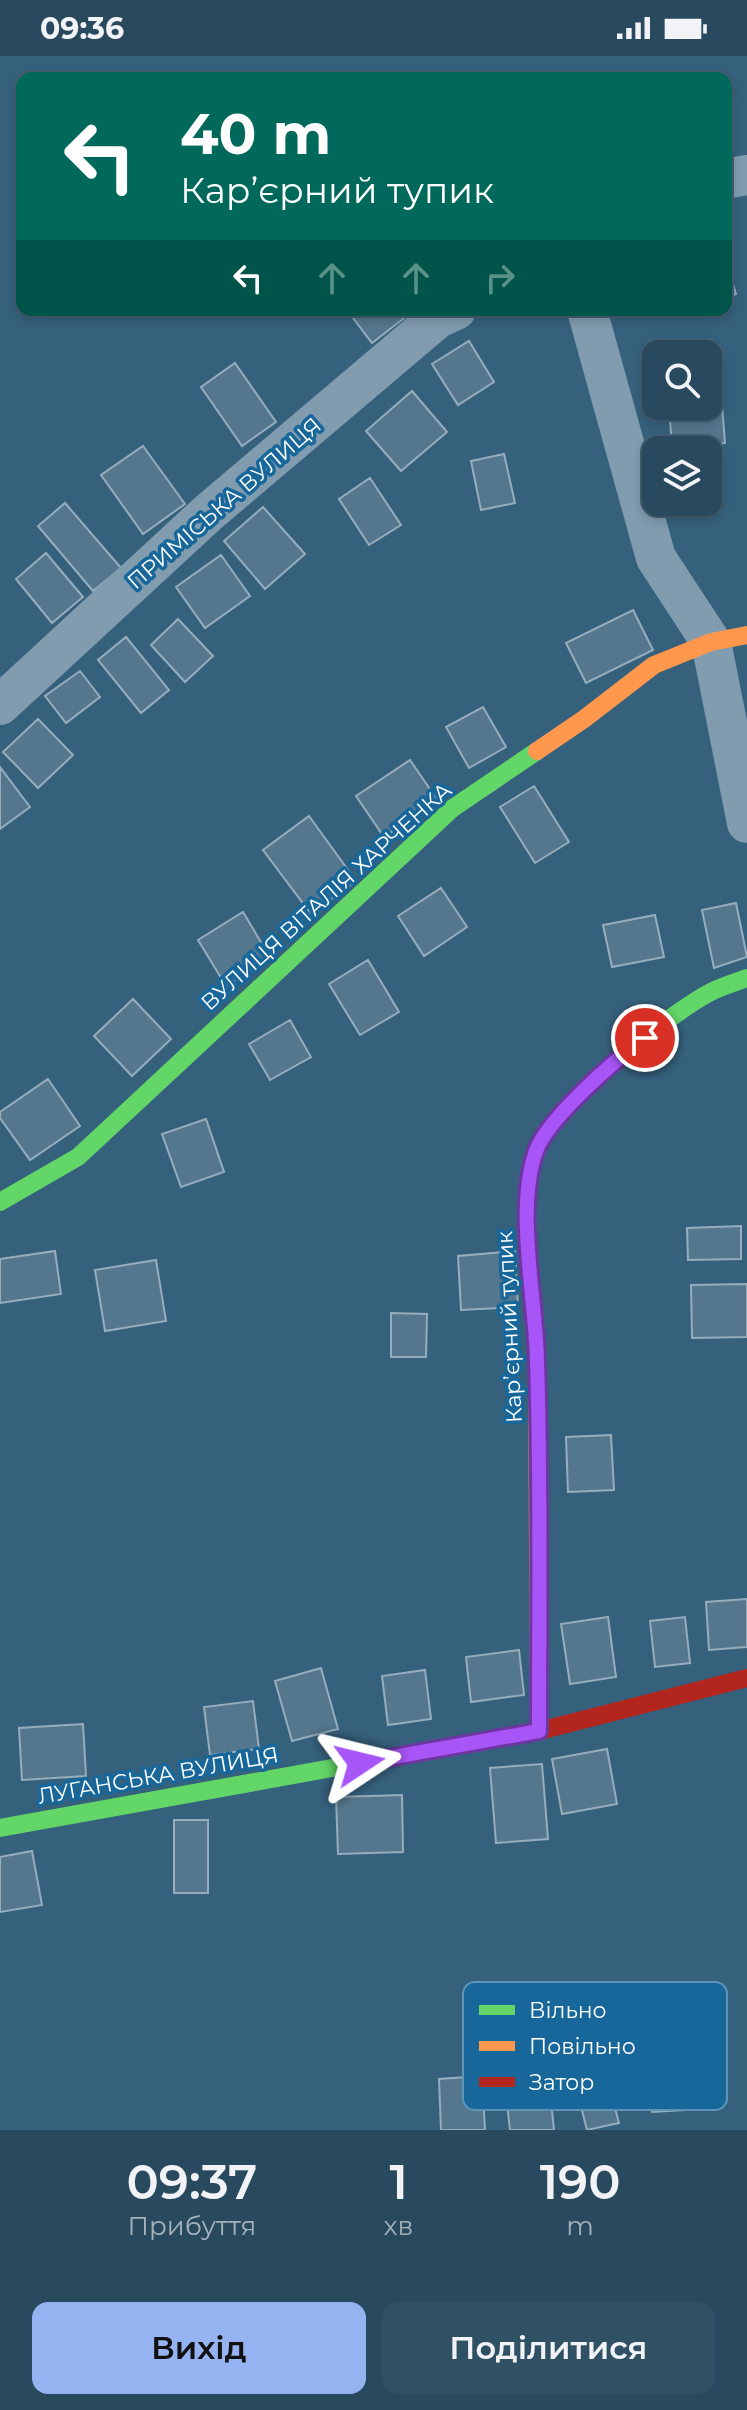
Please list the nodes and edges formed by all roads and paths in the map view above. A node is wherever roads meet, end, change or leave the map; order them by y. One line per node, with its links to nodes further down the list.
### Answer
1 (442, 316): 4 (street, ПРИМІСЬКА ВУЛИЦЯ)
2 (589, 316): 3 (street)
3 (729, 638): 5 (street); 7 (street, ВУЛИЦЯ ВІТАЛІЯ ХАРЧЕНКА)
4 (0, 705)
5 (747, 823)
6 (747, 978): 9 (street, Карʼєрний тупик)
7 (0, 1202)
8 (747, 1678): 9 (street, ЛУГАНСЬКА ВУЛИЦЯ)
9 (539, 1731): 10 (street, ЛУГАНСЬКА ВУЛИЦЯ)
10 (0, 1828)

